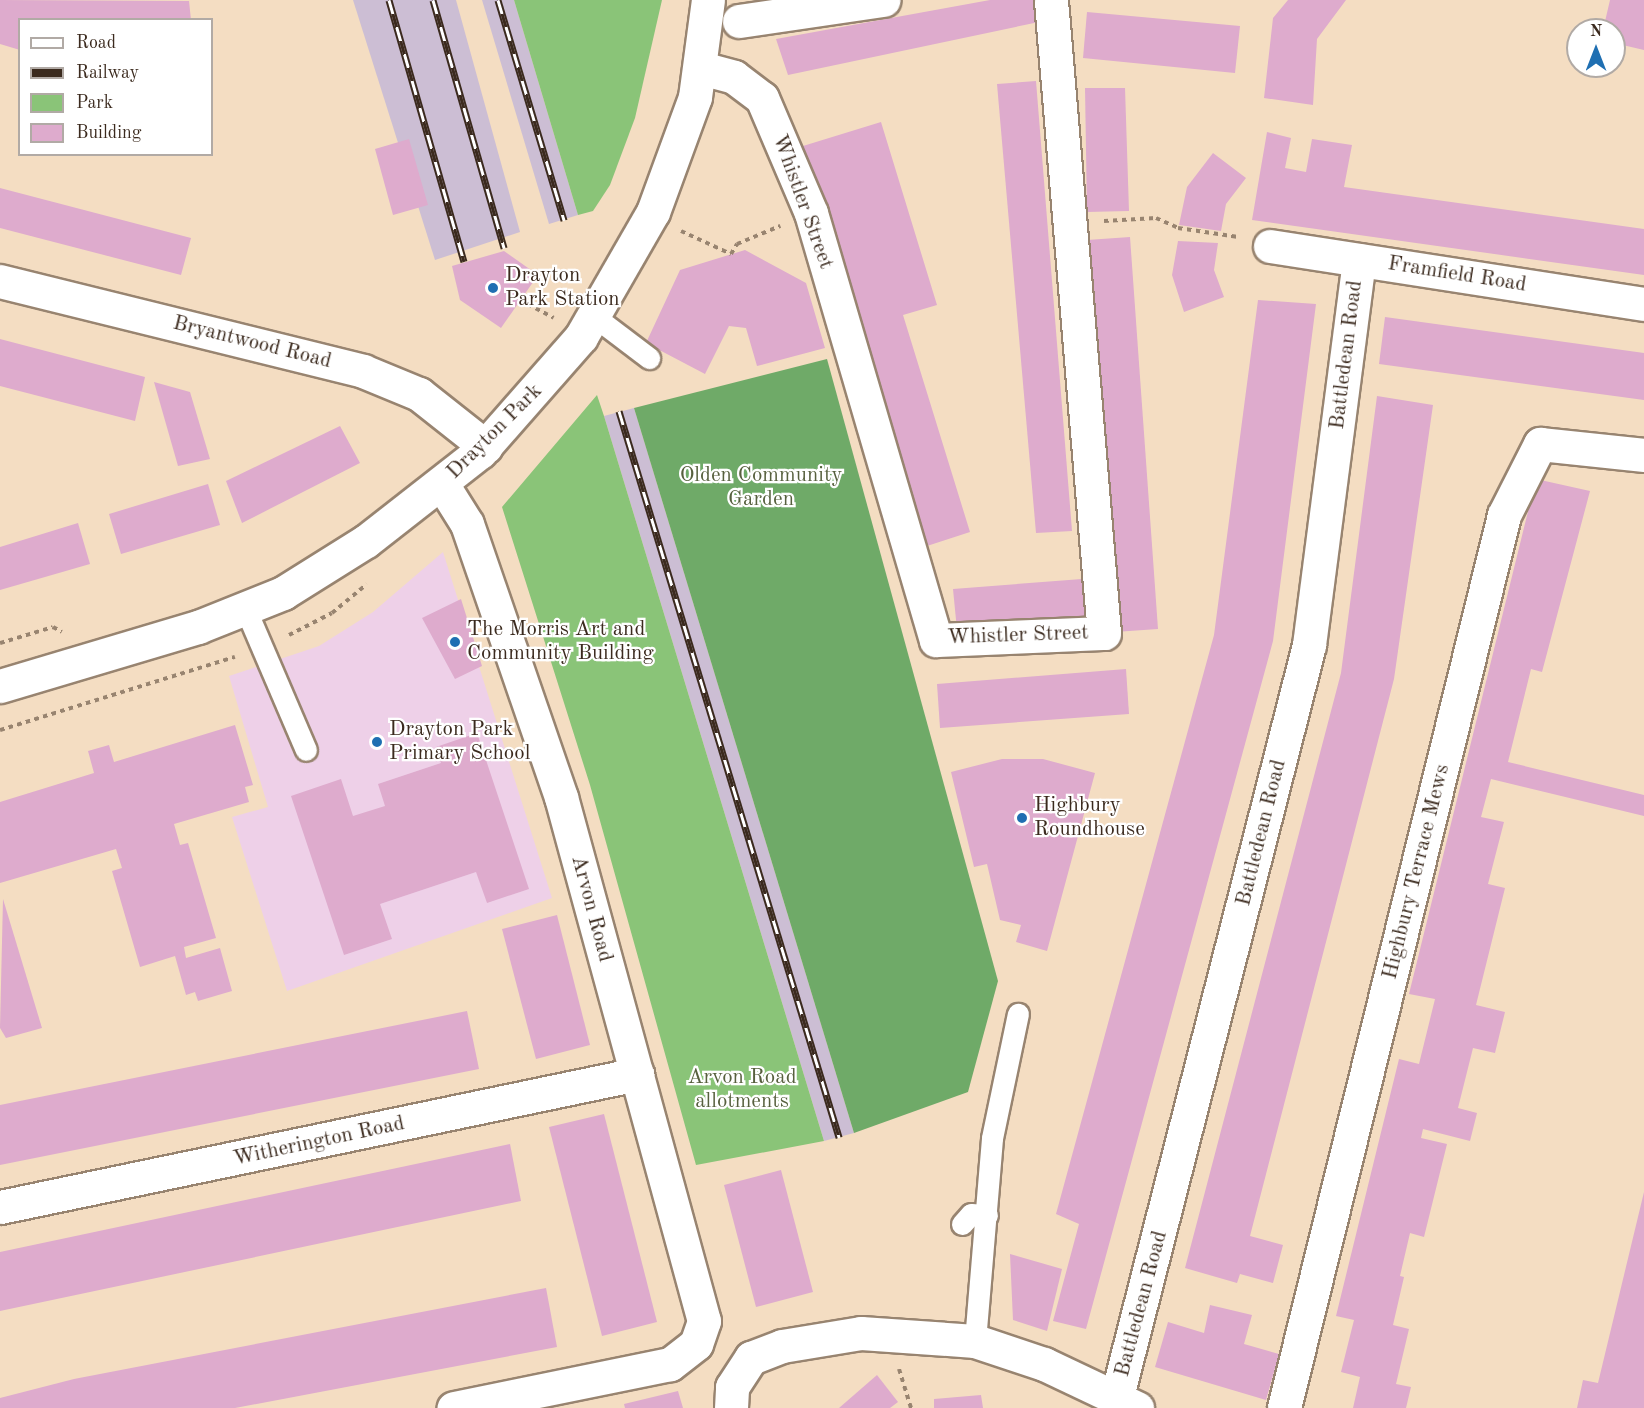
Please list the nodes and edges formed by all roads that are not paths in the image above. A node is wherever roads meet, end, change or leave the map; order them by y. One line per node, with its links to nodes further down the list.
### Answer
1 (708, 0): 5 (street, Drayton Park)
2 (883, 0): 4 (street)
3 (1051, 0): 5 (street, Whistler Street)
4 (739, 21)
5 (701, 68): 10 (street, Drayton Park)
6 (1270, 246): 7 (street, Framfield Road)
7 (1359, 260): 9 (street, Framfield Road); 24 (street, Battledean Road)
8 (0, 281): 12 (street, Bryantwood Road)
9 (1644, 304)
10 (595, 317): 11 (lane); 12 (street, Drayton Park)
11 (649, 358)
12 (486, 447): 14 (street, Drayton Park)
13 (1644, 455): 27 (street, Highbury Terrace Mews)
14 (442, 484): 15 (street, Drayton Park); 19 (street, Arvon Road)
15 (246, 610): 16 (street, Drayton Park); 17 (lane)
16 (0, 686)
17 (306, 750)
18 (1018, 1014): 21 (lane)
19 (637, 1074): 20 (street, Witherington Road); 25 (street, Arvon Road)
20 (0, 1207)
21 (987, 1215): 22 (lane); 23 (lane)
22 (962, 1224)
23 (975, 1341): 24 (street); 26 (street)
24 (1127, 1402)
25 (453, 1408)
26 (731, 1408)
27 (1284, 1408)

